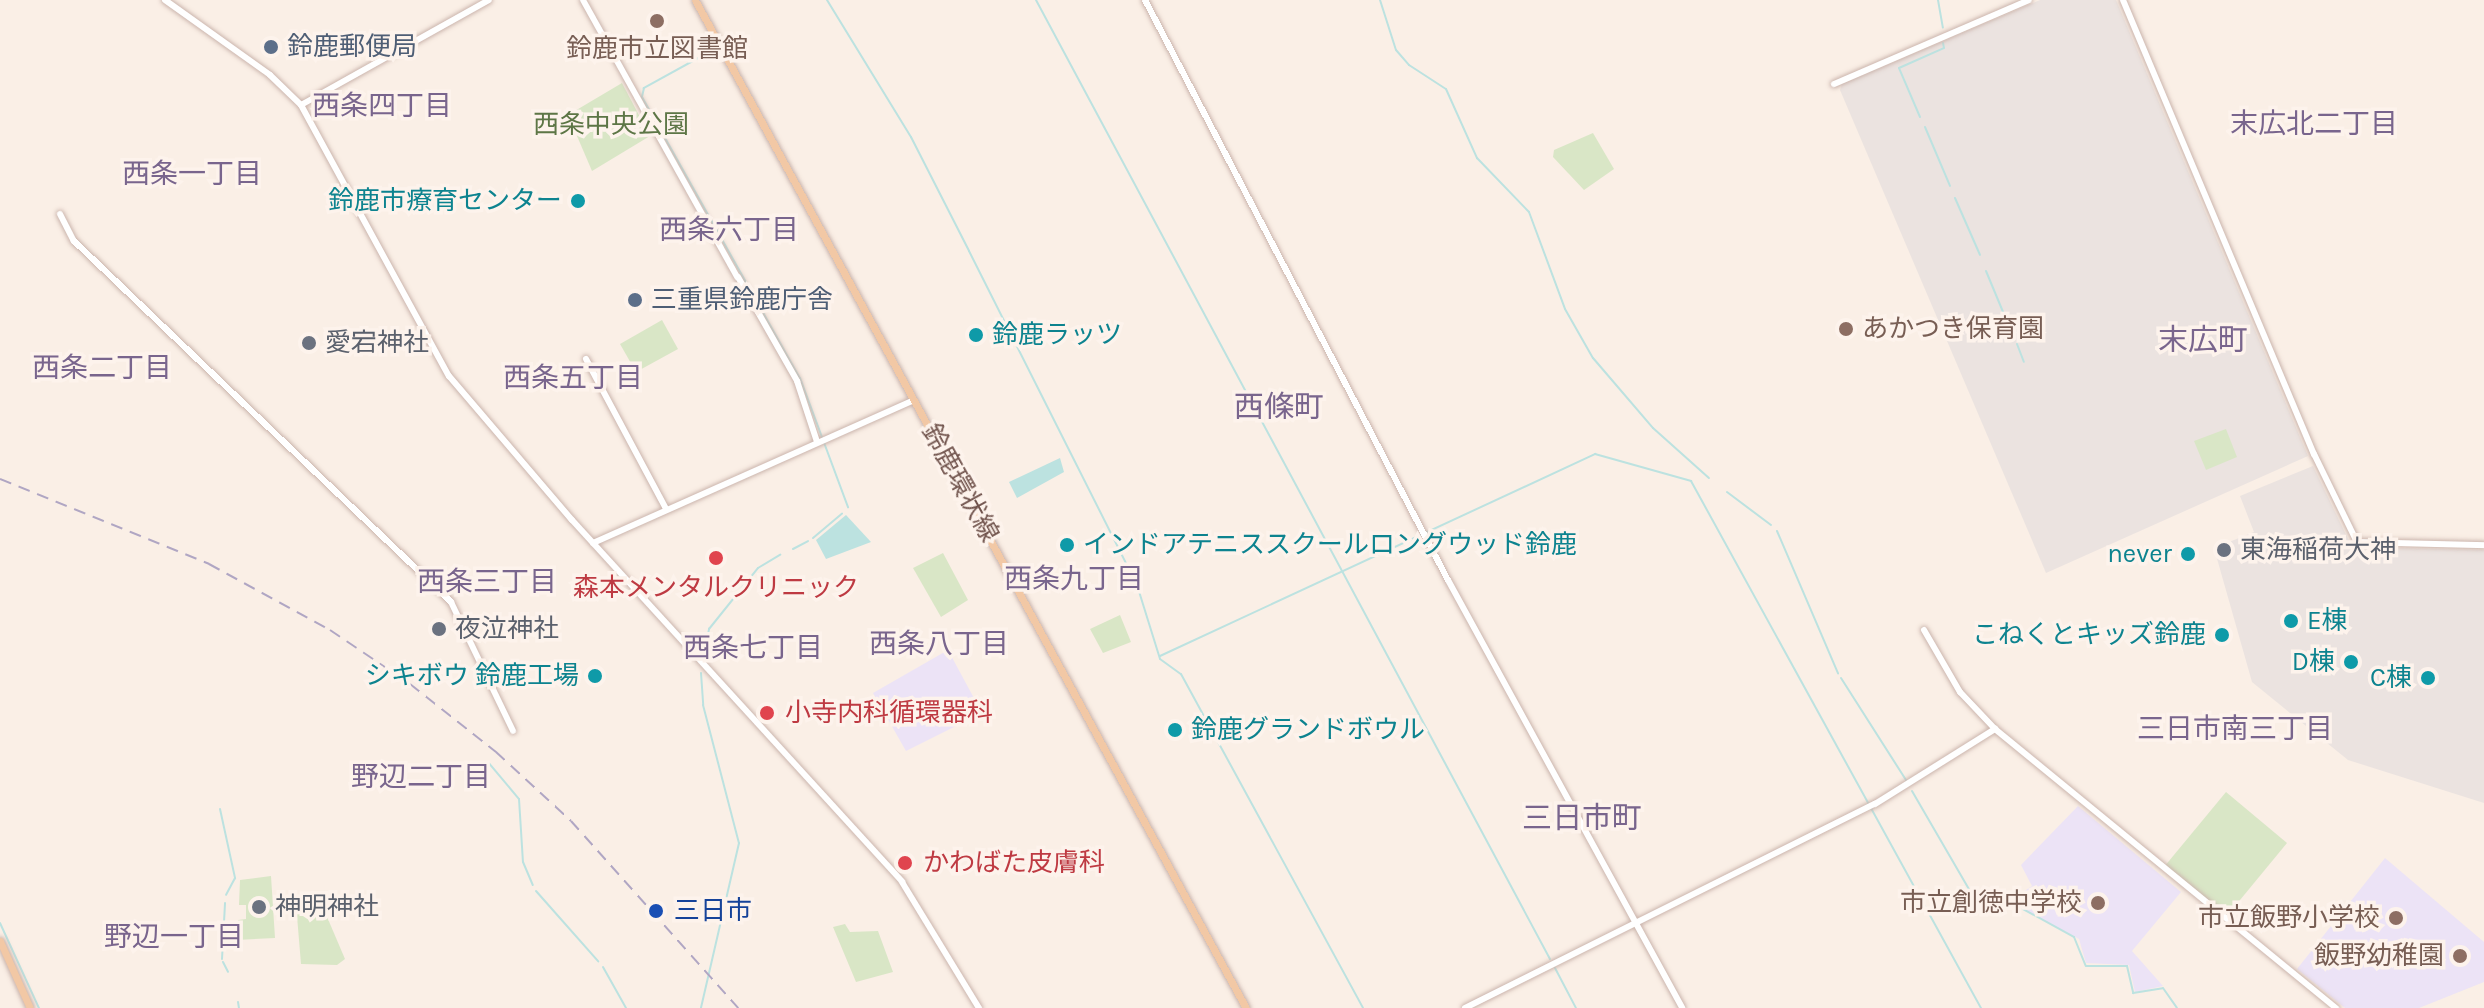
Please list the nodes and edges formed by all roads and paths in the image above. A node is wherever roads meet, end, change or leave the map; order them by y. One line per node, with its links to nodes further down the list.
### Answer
1 (165, 0): 9 (street)
2 (489, 0): 9 (street)
3 (583, 0): 13 (street)
4 (695, 0): 12 (main road, 鈴鹿環状線)
5 (1145, 0): 20 (street)
6 (2029, 0): 8 (street)
7 (2123, 0): 16 (street)
8 (1834, 84)
9 (301, 105): 15 (street)
10 (60, 214): 19 (street)
11 (586, 359): 14 (street)
12 (914, 400): 13 (street); 24 (main road, 鈴鹿環状線)
13 (821, 440): 14 (street)
14 (666, 509): 15 (street)
15 (593, 543): 23 (street)
16 (2484, 545)
17 (1924, 630): 18 (street)
18 (1995, 729): 20 (street); 27 (street)
19 (513, 731)
20 (1635, 922): 25 (street); 26 (street)
21 (0, 941): 22 (main road)
22 (30, 1008)
23 (979, 1008)
24 (1246, 1008)
25 (1465, 1008)
26 (1682, 1008)
27 (2336, 1008)

